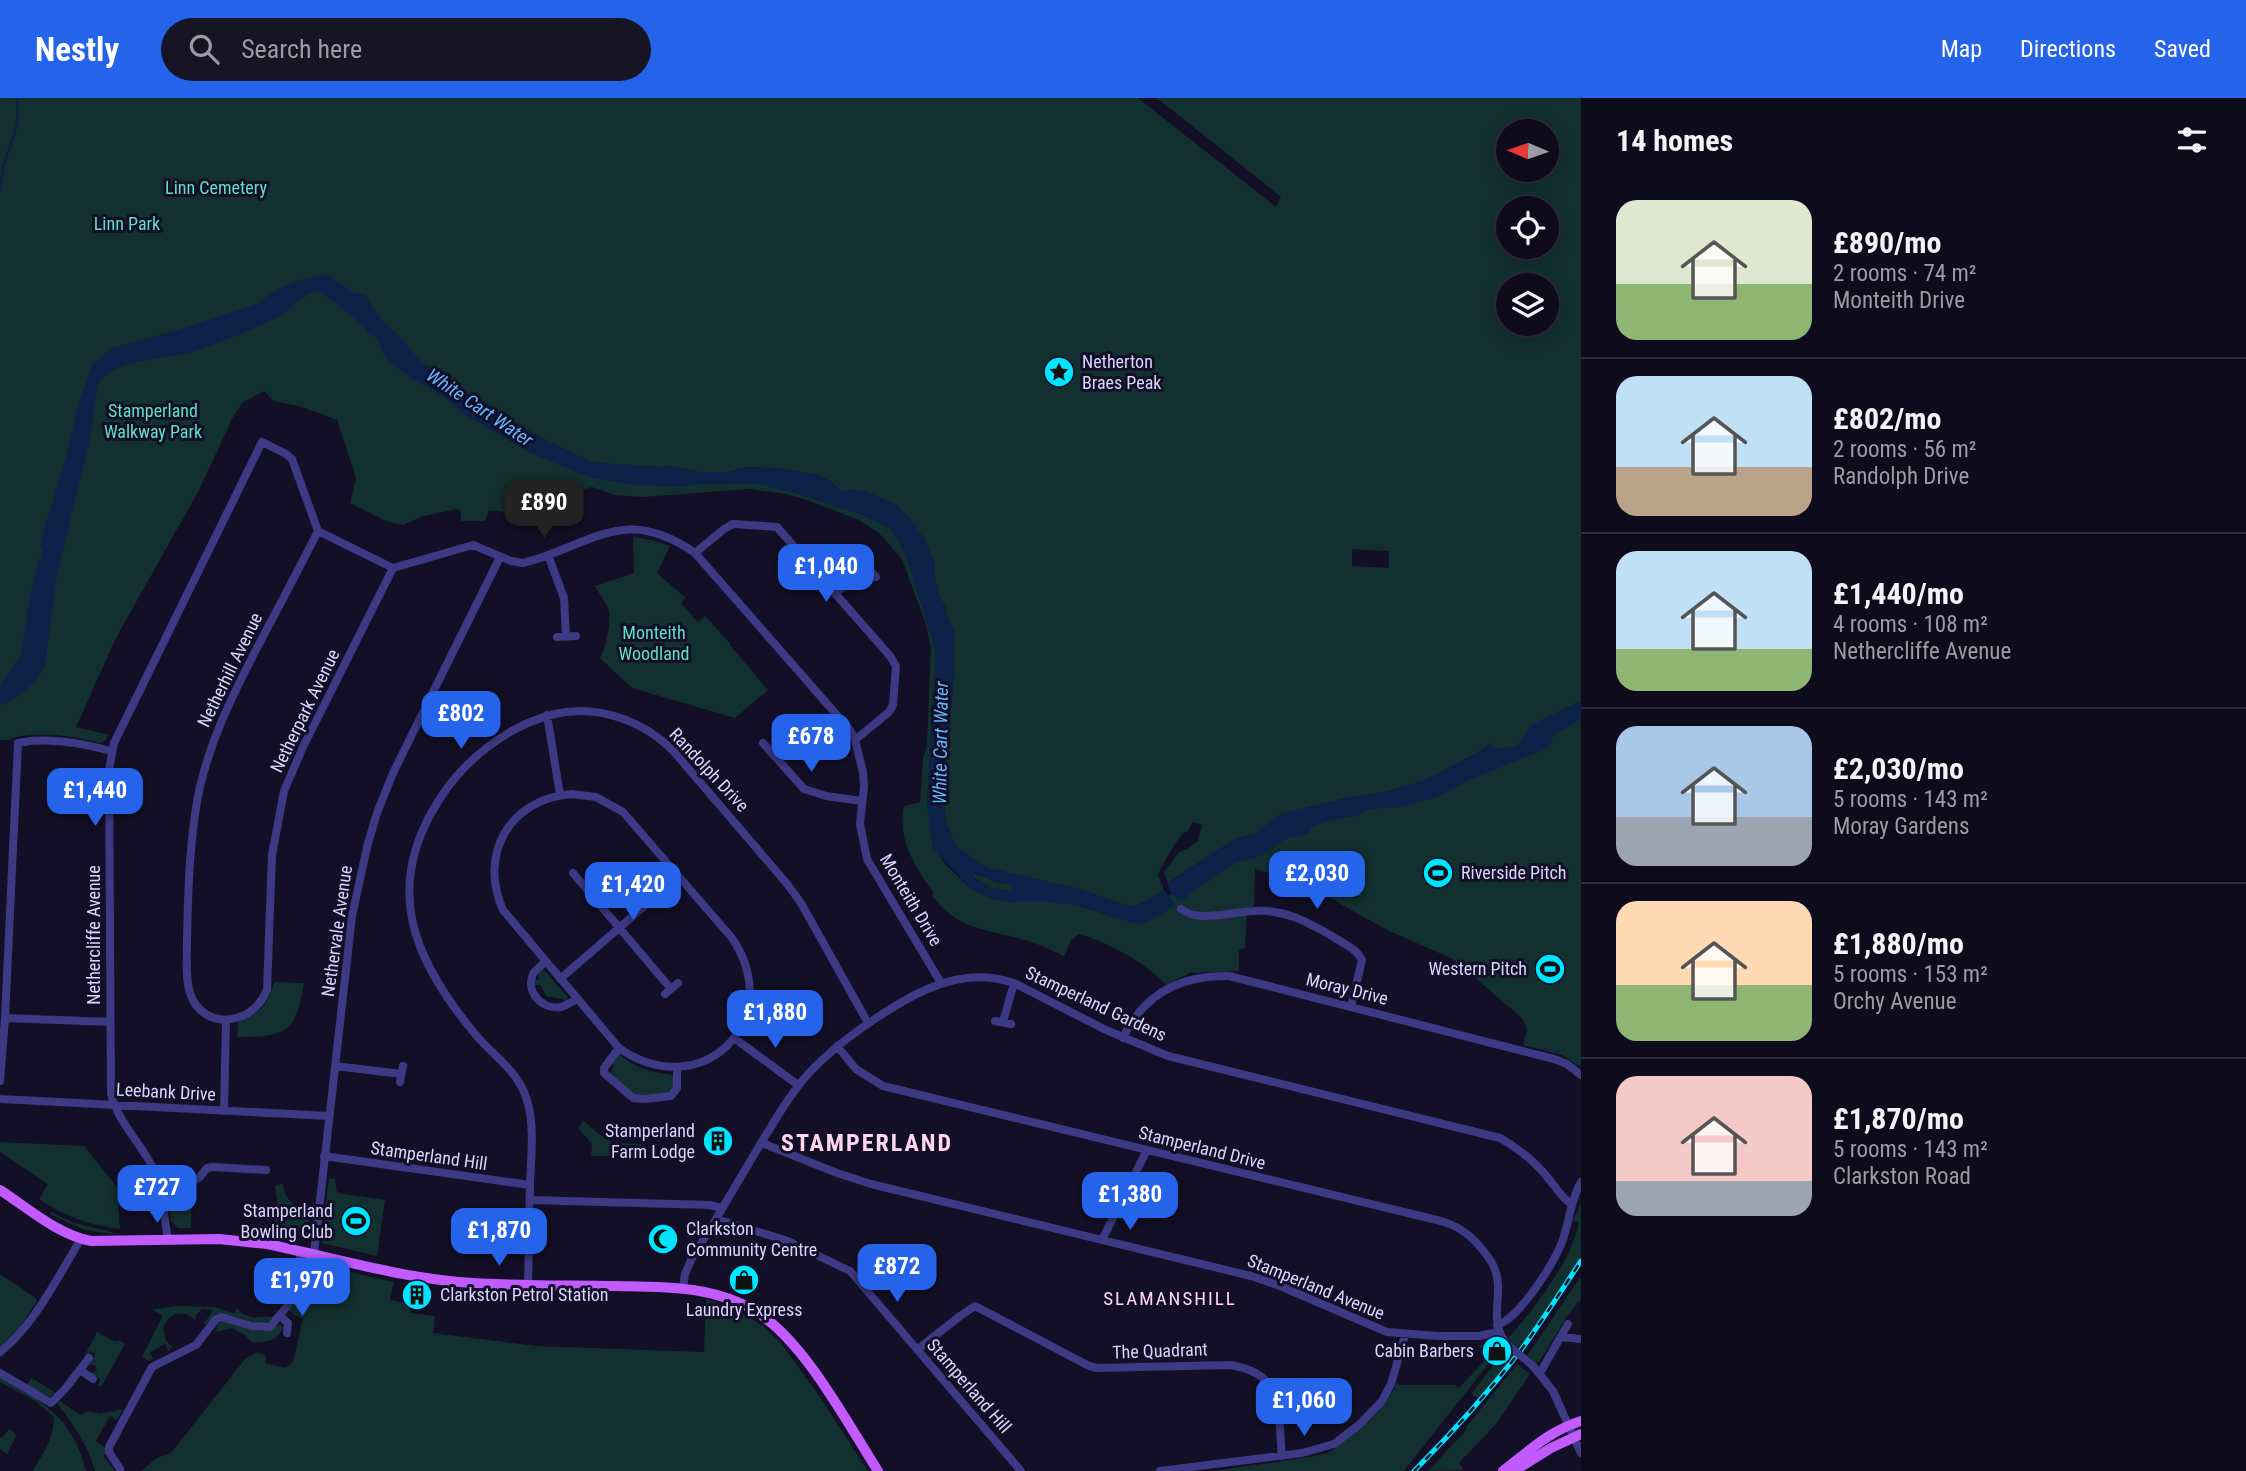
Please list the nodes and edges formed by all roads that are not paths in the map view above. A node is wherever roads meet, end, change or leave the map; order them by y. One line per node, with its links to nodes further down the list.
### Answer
1 (318, 531): 7 (street); 14 (street, Nethercliffe Avenue); 29 (street, Netherhill Avenue)
2 (695, 553): 3 (street, Monteith Drive); 9 (street); 12 (street, Monteith Drive)
3 (548, 555): 4 (street, Monteith Drive); 10 (street)
4 (499, 556): 7 (street, Monteith Drive); 37 (street, Nethervale Avenue)
5 (860, 559): 6 (street)
6 (867, 567): 8 (street); 9 (street)
7 (393, 568): 29 (street, Netherpark Avenue)
8 (876, 577)
9 (836, 593): 12 (street)
10 (557, 637)
11 (547, 715): 15 (street); 32 (street, Randolph Drive); 52 (street, Randolph Drive)
12 (855, 740): 16 (street, Monteith Drive)
13 (763, 743): 16 (street)
14 (111, 751): 28 (street); 31 (street, Nethercliffe Avenue)
15 (559, 795): 18 (street); 21 (street)
16 (862, 801): 23 (street, Monteith Drive)
17 (573, 873): 20 (street)
18 (678, 877): 20 (street); 33 (street)
19 (1181, 909): 27 (street)
20 (619, 928): 22 (street); 25 (street)
21 (545, 962): 22 (street); 26 (street)
22 (560, 979): 26 (street)
23 (941, 983): 24 (street, Stamperland Gardens); 32 (street, Stamperland Gardens)
24 (1014, 983): 30 (street); 34 (street, Stamperland Gardens)
25 (671, 988)
26 (577, 999): 36 (street)
27 (1351, 1007): 34 (street, Moray Drive); 40 (street, Moray Drive)
28 (5, 1018): 31 (street); 41 (street)
29 (226, 1020): 45 (street)
30 (1003, 1022)
31 (110, 1023): 44 (street, Nethercliffe Avenue)
32 (868, 1023): 35 (street, Stamperland Gardens)
33 (734, 1038): 38 (street); 42 (street)
34 (1123, 1038): 56 (street, Stamperland Gardens)
35 (837, 1046): 42 (street, Stamperland Gardens); 48 (street, Stamperland Drive)
36 (620, 1048): 38 (street); 38 (street)
37 (335, 1066): 39 (street); 46 (street, Nethervale Avenue)
38 (677, 1067)
39 (401, 1074)
40 (1581, 1075)
41 (0, 1082)
42 (798, 1085): 47 (street, Stamperland Gardens)
43 (0, 1099): 44 (street, Leebank Drive)
44 (114, 1105): 45 (street, Leebank Drive); 54 (street, Nethercliffe Avenue)
45 (224, 1111): 46 (street, Leebank Drive)
46 (329, 1116): 49 (street, Nethervale Avenue)
47 (762, 1143): 57 (street, Stamperland Gardens); 61 (street, Stamperland Avenue)
48 (1147, 1150): 61 (street); 68 (street, Stamperland Drive)
49 (324, 1156): 52 (street, Stamperland Hill); 63 (street, Nethervale Avenue)
50 (266, 1170): 54 (street)
51 (1581, 1182): 56 (street)
52 (530, 1185): 55 (street, Randolph Drive)
53 (0, 1190): 59 (main road)
54 (160, 1191): 60 (street, Nethercliffe Avenue)
55 (530, 1200): 57 (street); 64 (street, Randolph Drive)
56 (1570, 1204): 68 (street)
57 (722, 1208): 58 (street, Stamperland Gardens)
58 (716, 1219): 65 (street, Stamperland Gardens); 73 (street, Stamperland Hill)
59 (81, 1239): 60 (main road); 74 (street)
60 (168, 1240): 62 (main road)
61 (1102, 1240): 70 (street, Stamperland Avenue)
62 (302, 1251): 63 (main road); 66 (street)
63 (314, 1254): 64 (main road)
64 (528, 1284): 65 (main road)
65 (684, 1288): 86 (main road)
66 (280, 1316): 69 (street); 85 (street)
67 (1568, 1324): 71 (street)
68 (1497, 1328): 70 (street, Stamperland Avenue); 76 (street, bridge)
69 (287, 1334)
70 (1405, 1335): 84 (street)
71 (1561, 1337): 72 (street); 76 (street)
72 (1581, 1339)
73 (917, 1350): 84 (street, The Quadrant); 87 (street, Stamperland Hill)
74 (0, 1352)
75 (89, 1358): 77 (street)
76 (1537, 1369): 81 (street)
77 (80, 1370): 78 (street); 79 (street)
78 (0, 1373)
79 (93, 1379)
80 (1581, 1421): 81 (main road)
81 (1569, 1425): 82 (street); 89 (main road)
82 (1578, 1435): 83 (street); 90 (main road)
83 (1581, 1452)
84 (1282, 1456): 88 (street)
85 (120, 1469)
86 (878, 1471)
87 (1021, 1471)
88 (1160, 1471)
89 (1503, 1471)
90 (1514, 1471)

